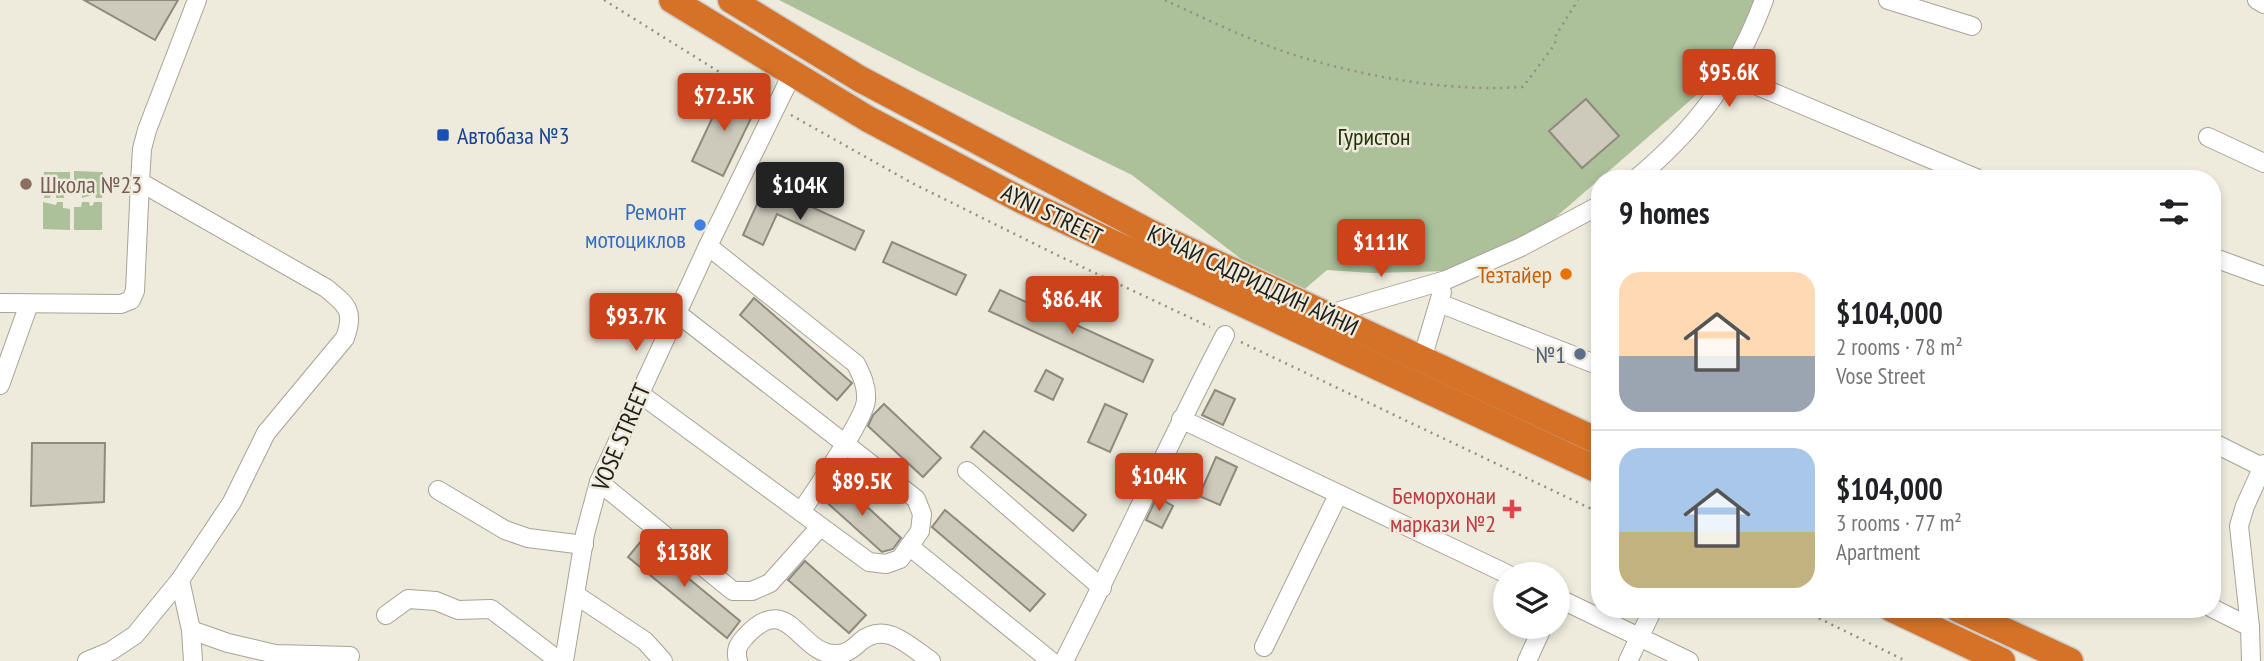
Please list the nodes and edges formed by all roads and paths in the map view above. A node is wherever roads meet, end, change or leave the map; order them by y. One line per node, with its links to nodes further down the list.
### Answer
1 (197, 0): 19 (street)
2 (604, 0): 14 (path)
3 (673, 0): 12 (highway, AYNI STREET)
4 (731, 0): 29 (highway, КӮЧАИ САДРИДДИН АЙНИ)
5 (1165, 0): 6 (path)
6 (1578, 0)
7 (1764, 0): 13 (street)
8 (1888, 0): 11 (street)
9 (2257, 0): 10 (street)
10 (2264, 5)
11 (1972, 26)
12 (792, 74): 14 (street, VOSE STREET); 40 (highway, AYNI STREET)
13 (1729, 74): 17 (street); 18 (street)
14 (775, 106): 21 (street, VOSE STREET); 30 (path)
15 (2208, 136): 16 (street)
16 (2264, 163)
17 (1646, 170)
18 (1957, 170)
19 (140, 182): 27 (street); 51 (street)
20 (1591, 210): 24 (street)
21 (708, 246): 28 (street, VOSE STREET); 37 (street)
22 (2221, 260): 23 (street)
23 (2264, 276)
24 (1446, 280): 26 (street); 29 (street)
25 (0, 303): 27 (street)
26 (1439, 303): 31 (street); 32 (street)
27 (29, 304): 33 (street)
28 (677, 313): 34 (street, VOSE STREET); 37 (street)
29 (1326, 315): 31 (highway, КӮЧАИ САДРИДДИН АЙНИ)
30 (1225, 335): 35 (street); 45 (path)
31 (1422, 359): 36 (highway, КӮЧАИ САДРИДДИН АЙНИ)
32 (1591, 362)
33 (0, 385)
34 (639, 393): 42 (street, VOSE STREET); 46 (street)
35 (1181, 419): 44 (street); 52 (street)
36 (1591, 438)
37 (844, 444): 46 (street); 49 (street)
38 (2221, 446): 39 (street)
39 (2263, 465): 63 (street)
40 (1591, 467)
41 (967, 471): 52 (street)
42 (599, 482): 47 (street); 48 (street, VOSE STREET)
43 (438, 490): 48 (street)
44 (1338, 495): 50 (street); 67 (street)
45 (1591, 509)
46 (801, 512): 47 (street)
47 (820, 527): 49 (street)
48 (583, 545): 53 (street, VOSE STREET)
49 (909, 546): 76 (street)
50 (1493, 567)
51 (180, 580): 64 (street); 69 (street)
52 (1102, 588): 77 (street)
53 (576, 595): 72 (street, VOSE STREET); 73 (street)
54 (1570, 604): 56 (street)
55 (2221, 612): 63 (street)
56 (1591, 614)
57 (386, 615): 71 (street)
58 (1598, 618): 65 (street)
59 (1649, 618): 65 (street)
60 (1818, 618): 81 (path)
61 (1911, 618): 82 (highway)
62 (1977, 618): 83 (highway)
63 (2250, 627): 84 (street)
64 (191, 630): 68 (street); 70 (street)
65 (1639, 638): 79 (street); 80 (street)
66 (1537, 639): 78 (street)
67 (1264, 648)
68 (349, 656)
69 (87, 661)
70 (193, 661)
71 (559, 661)
72 (564, 661)
73 (663, 661)
74 (738, 661): 75 (street)
75 (931, 661)
76 (1051, 661)
77 (1064, 661)
78 (1527, 661)
79 (1629, 661)
80 (1689, 661)
81 (1906, 661)
82 (2002, 661)
83 (2070, 661)
84 (2250, 661)

